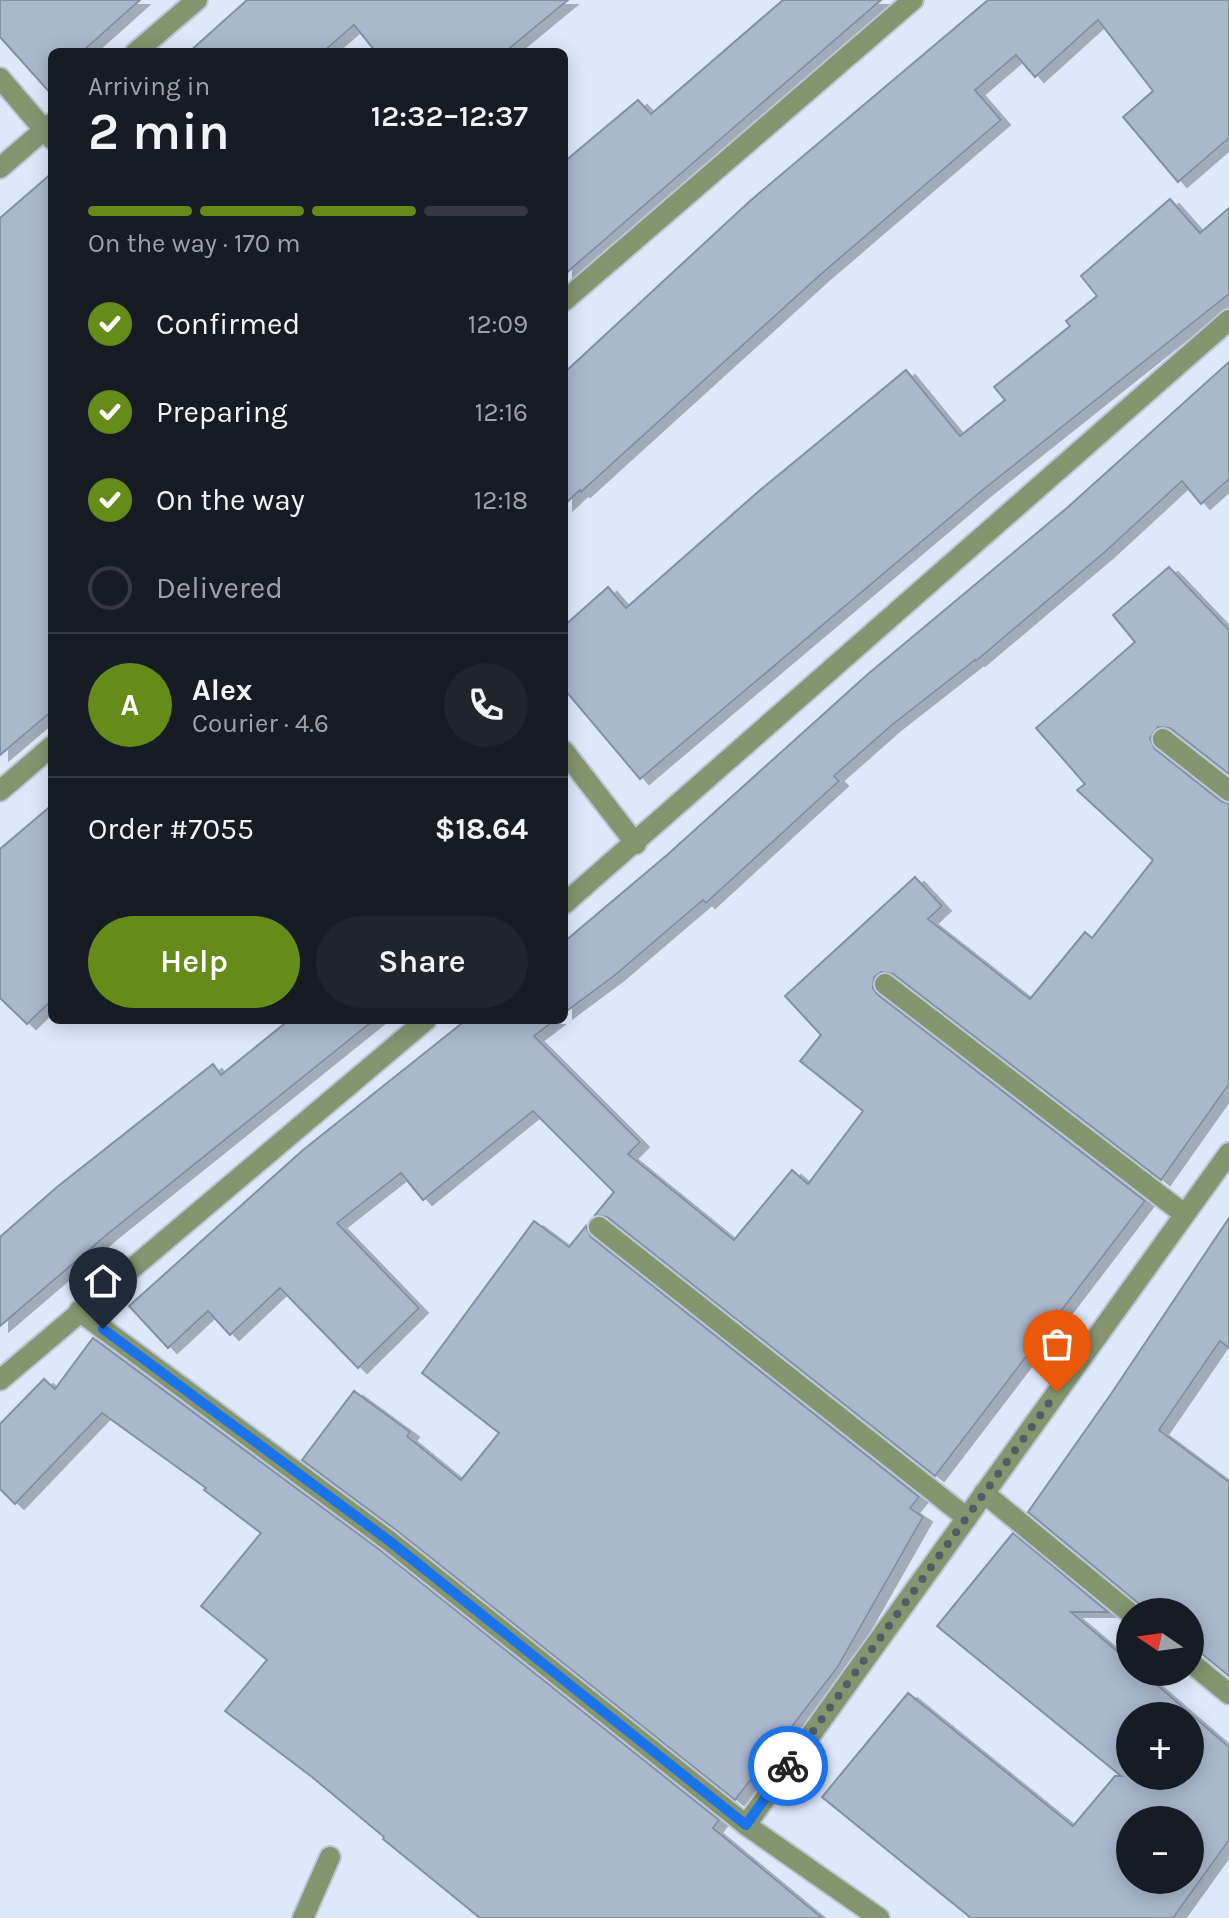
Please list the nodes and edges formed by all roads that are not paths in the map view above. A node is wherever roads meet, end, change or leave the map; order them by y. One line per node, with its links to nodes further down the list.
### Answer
1 (197, 0): 3 (street)
2 (913, 0): 8 (street)
3 (141, 48)
4 (0, 78): 5 (street)
5 (48, 129)
6 (48, 131): 7 (street)
7 (0, 168)
8 (568, 298)
9 (1229, 320): 15 (street)
10 (1163, 739): 14 (street)
11 (48, 749): 13 (street)
12 (568, 756): 15 (street)
13 (0, 791)
14 (1229, 791)
15 (636, 844): 16 (street)
16 (568, 901)
17 (885, 984): 20 (street)
18 (421, 1024): 22 (street)
19 (1229, 1153): 20 (street)
20 (1184, 1214): 24 (street)
21 (599, 1227): 25 (street)
22 (79, 1311): 23 (street); 29 (street)
23 (0, 1380)
24 (984, 1493): 25 (street); 26 (street)
25 (967, 1518): 29 (street)
26 (1116, 1601)
27 (1204, 1673): 28 (street)
28 (1229, 1694)
29 (746, 1825): 32 (street)
30 (330, 1857): 31 (street)
31 (303, 1918)
32 (879, 1918)

